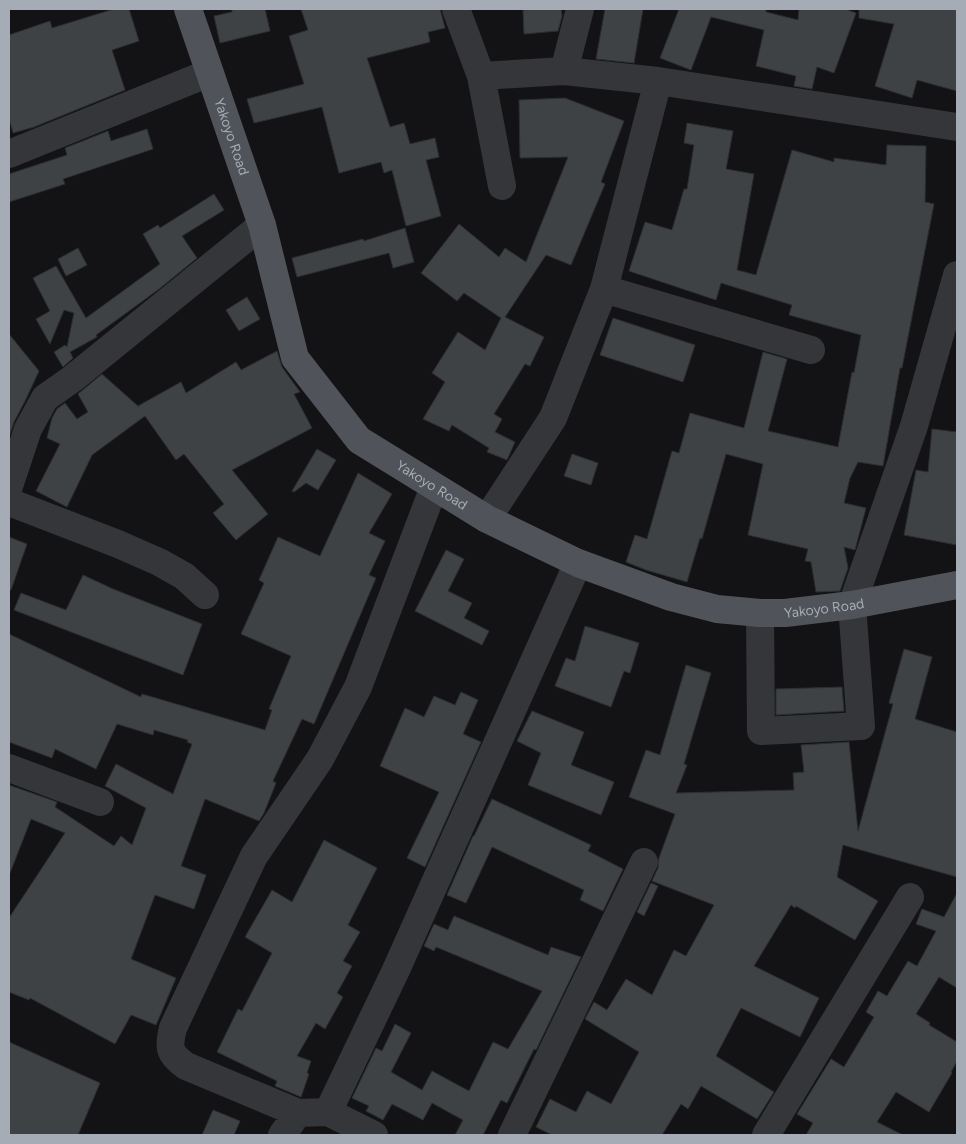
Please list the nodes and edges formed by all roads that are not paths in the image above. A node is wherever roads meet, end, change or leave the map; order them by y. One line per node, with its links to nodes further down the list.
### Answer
1 (188, 9): 5 (main road, Yakoyo Road)
2 (456, 9): 6 (street)
3 (580, 9): 4 (street)
4 (564, 71): 6 (street); 7 (street)
5 (209, 73): 9 (street); 11 (main road, Yakoyo Road)
6 (481, 76): 10 (street)
7 (658, 81): 8 (street); 13 (street)
8 (957, 127)
9 (9, 154)
10 (502, 186)
11 (262, 226): 15 (street); 16 (main road, Yakoyo Road)
12 (957, 275): 22 (street)
13 (604, 289): 14 (street); 18 (street)
14 (811, 350)
15 (9, 486)
16 (434, 487): 18 (main road, Yakoyo Road); 29 (street)
17 (9, 502): 21 (street)
18 (487, 519): 19 (main road, Yakoyo Road)
19 (578, 563): 23 (main road, Yakoyo Road); 28 (street)
20 (957, 585): 22 (main road, Yakoyo Road)
21 (205, 595)
22 (852, 605): 23 (main road, Yakoyo Road); 23 (street)
23 (760, 613)
24 (9, 768): 25 (street)
25 (100, 802)
26 (644, 862): 32 (street)
27 (910, 897): 33 (street)
28 (328, 1112): 29 (street); 31 (street)
29 (298, 1113): 30 (street)
30 (282, 1135)
31 (374, 1135)
32 (512, 1135)
33 (766, 1135)

